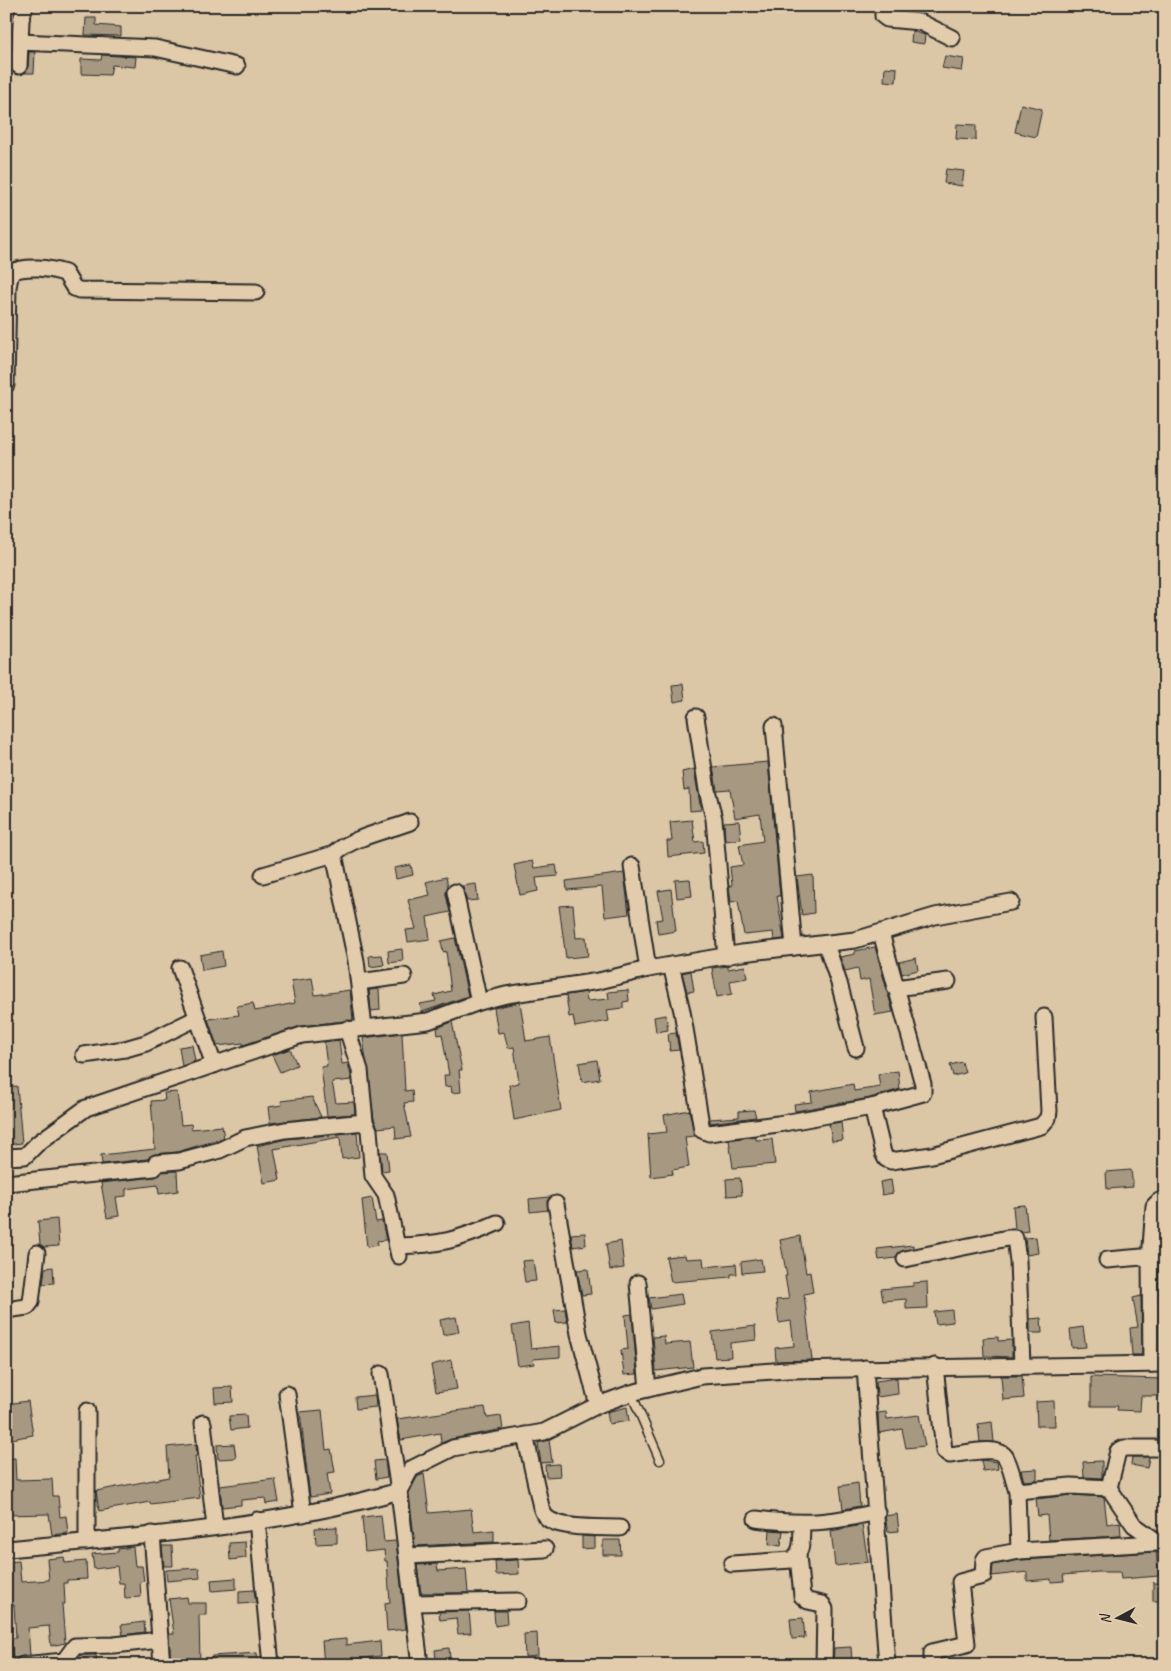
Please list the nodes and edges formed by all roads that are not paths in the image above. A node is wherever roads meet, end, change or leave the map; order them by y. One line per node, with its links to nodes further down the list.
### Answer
1 (25, 6): 4 (street)
2 (883, 6): 3 (street)
3 (952, 38)
4 (20, 42): 5 (street); 6 (street)
5 (19, 66)
6 (237, 66)
7 (256, 292): 8 (street)
8 (6, 385)
9 (696, 717): 20 (street)
10 (774, 726): 19 (street)
11 (410, 822): 12 (street)
12 (334, 854): 14 (street); 26 (street)
13 (632, 866): 23 (street)
14 (263, 875)
15 (455, 892): 28 (street)
16 (1011, 902): 17 (street)
17 (882, 934): 18 (street); 27 (street)
18 (826, 944): 19 (street); 33 (street)
19 (794, 947): 20 (street)
20 (726, 956): 21 (street)
21 (672, 965): 23 (street); 36 (street)
22 (180, 968): 30 (street)
23 (648, 969): 28 (street)
24 (404, 976): 26 (street)
25 (948, 981): 27 (street)
26 (359, 982): 31 (street)
27 (895, 988): 36 (street)
28 (479, 1002): 31 (street)
29 (1044, 1017): 36 (street)
30 (197, 1018): 34 (street); 35 (street)
31 (364, 1027): 32 (street)
32 (347, 1029): 35 (street); 37 (street)
33 (856, 1048)
34 (84, 1055)
35 (214, 1065): 38 (street)
36 (872, 1107)
37 (365, 1122): 39 (street); 42 (street)
38 (6, 1157)
39 (6, 1183)
40 (1165, 1200): 46 (street)
41 (556, 1204): 57 (street)
42 (496, 1223)
43 (37, 1253): 48 (street)
44 (905, 1259): 50 (street)
45 (1107, 1260): 46 (street)
46 (1150, 1260): 49 (street)
47 (638, 1283): 54 (street)
48 (6, 1310)
49 (1158, 1364): 50 (street)
50 (1022, 1365): 51 (street)
51 (935, 1366): 52 (street); 65 (street)
52 (865, 1368): 54 (street); 66 (street)
53 (381, 1374): 64 (street)
54 (648, 1389): 55 (street)
55 (631, 1393): 57 (street); 62 (lane)
56 (287, 1394): 67 (street)
57 (598, 1405): 60 (street)
58 (87, 1411): 74 (street)
59 (203, 1423): 71 (street)
60 (525, 1435): 64 (street); 72 (street)
61 (1165, 1448): 63 (street)
62 (660, 1460)
63 (1109, 1488): 65 (street); 75 (street)
64 (399, 1491): 67 (street); 79 (street)
65 (1017, 1491): 78 (street)
66 (877, 1512): 70 (street); 91 (street)
67 (303, 1514): 69 (street)
68 (756, 1519): 70 (street)
69 (257, 1520): 71 (street); 88 (street)
70 (802, 1524): 80 (street)
71 (215, 1527): 73 (street)
72 (620, 1528)
73 (152, 1534): 74 (street); 84 (street)
74 (87, 1542): 76 (street)
75 (1161, 1545): 78 (street)
76 (6, 1549)
77 (545, 1549): 79 (street)
78 (1019, 1551): 92 (street)
79 (408, 1556): 83 (street)
80 (798, 1556): 81 (street); 90 (street)
81 (732, 1564)
82 (518, 1600): 83 (street)
83 (414, 1603): 89 (street)
84 (160, 1640): 85 (street); 87 (street)
85 (64, 1663): 86 (street)
86 (23, 1665)
87 (162, 1665)
88 (271, 1665)
89 (420, 1665)
90 (824, 1665)
91 (887, 1665)
92 (932, 1665)

